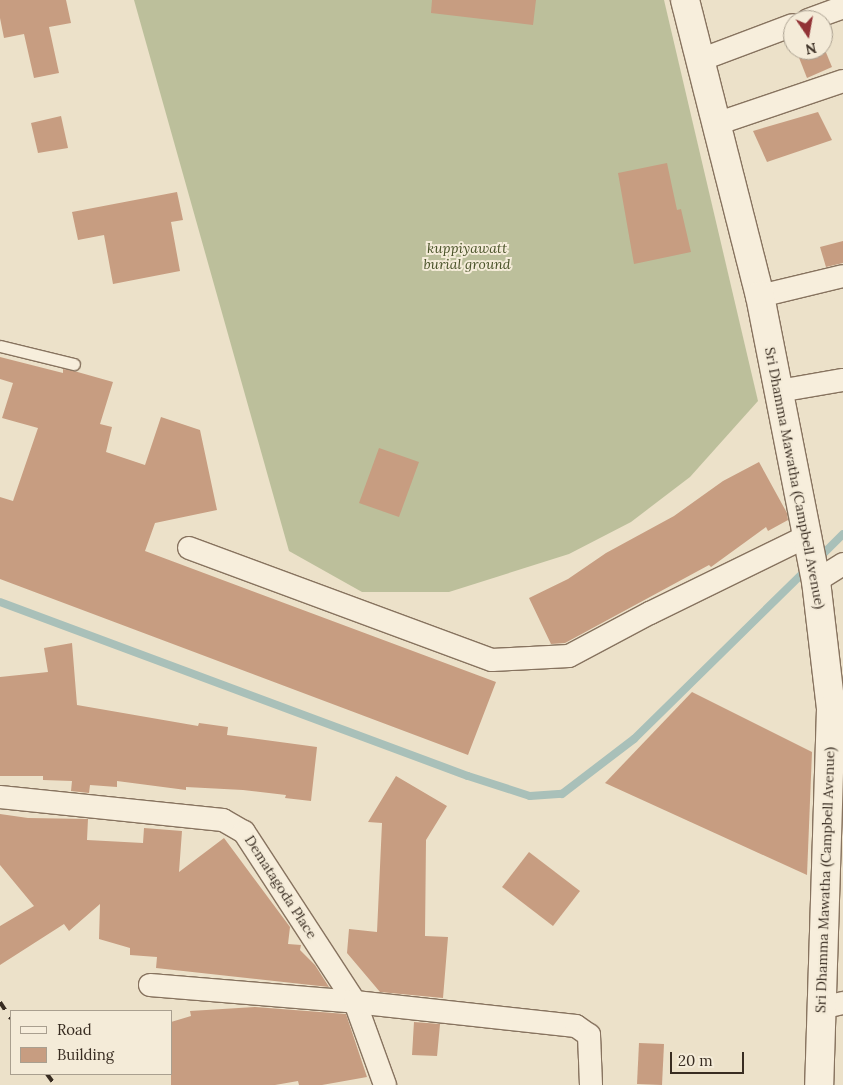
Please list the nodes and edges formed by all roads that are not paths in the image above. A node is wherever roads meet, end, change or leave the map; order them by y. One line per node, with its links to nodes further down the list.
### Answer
1 (685, 0): 3 (main road, Sri Dhamma Mawatha (Campbell Avenue))
2 (783, 30): 3 (street)
3 (700, 60): 5 (main road, Sri Dhamma Mawatha (Campbell Avenue))
4 (843, 80): 5 (street)
5 (716, 124): 7 (main road, Sri Dhamma Mawatha (Campbell Avenue))
6 (843, 276): 7 (street)
7 (760, 296): 11 (main road, Sri Dhamma Mawatha (Campbell Avenue))
8 (0, 346): 9 (lane)
9 (74, 364)
10 (843, 380): 11 (street)
11 (779, 391): 13 (main road, Sri Dhamma Mawatha (Campbell Avenue))
12 (189, 548): 13 (street)
13 (812, 562): 14 (street); 18 (main road, Sri Dhamma Mawatha (Campbell Avenue))
14 (843, 564)
15 (0, 797): 17 (street, Dematagoda Place)
16 (150, 985): 17 (street)
17 (355, 1002): 19 (street, Dematagoda Place); 20 (street)
18 (832, 1005): 21 (main road, Sri Dhamma Mawatha (Campbell Avenue))
19 (385, 1085)
20 (591, 1085)
21 (819, 1085)

